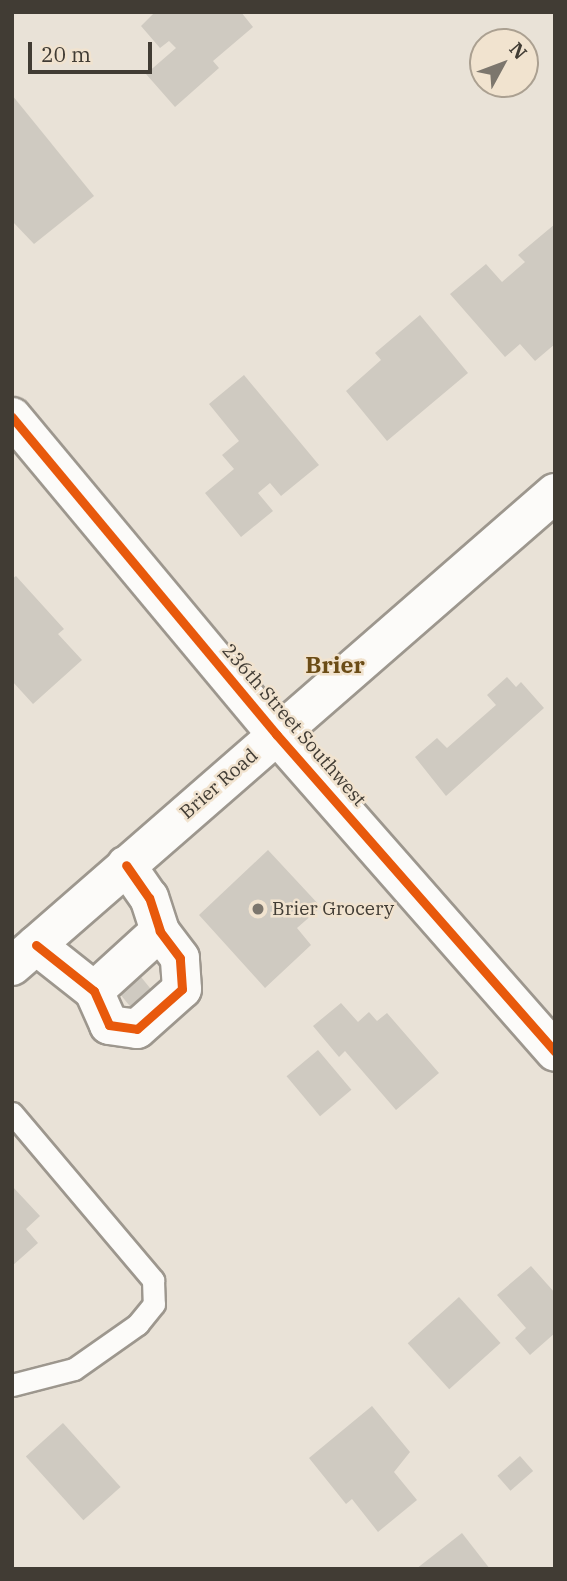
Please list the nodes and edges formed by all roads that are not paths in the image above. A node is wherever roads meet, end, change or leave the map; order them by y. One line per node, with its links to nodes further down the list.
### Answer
1 (12, 417): 3 (street, 236th Street Southwest)
2 (555, 493): 3 (street, Brier Road)
3 (276, 734): 4 (street, Brier Road); 8 (street, 236th Street Southwest)
4 (126, 865): 5 (street); 6 (street, Brier Road)
5 (160, 931): 7 (street); 7 (street)
6 (24, 955): 7 (street)
7 (94, 991)
8 (555, 1052)
9 (12, 1113): 10 (lane)
10 (12, 1385)

